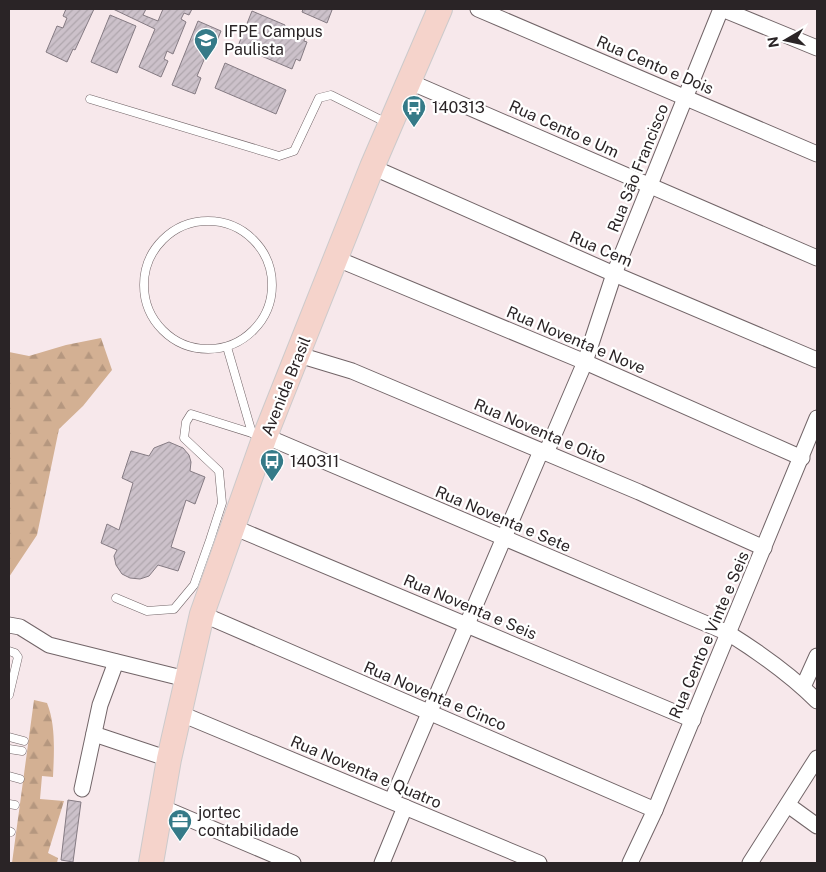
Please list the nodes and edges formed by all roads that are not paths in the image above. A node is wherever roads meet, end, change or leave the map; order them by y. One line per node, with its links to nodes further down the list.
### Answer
1 (440, 9): 5 (main road, Avenida Brasil)
2 (478, 9): 6 (street, Rua Cento e Dois)
3 (722, 9): 4 (street); 6 (street, Rua São Francisco)
4 (817, 48)
5 (408, 81): 8 (main road, Avenida Brasil); 11 (street, Rua Cento e Um)
6 (686, 97): 9 (street, Rua Cento e Dois); 11 (street, Rua São Francisco)
7 (90, 100): 8 (lane)
8 (390, 124): 10 (main road, Avenida Brasil)
9 (817, 154)
10 (372, 167): 12 (main road, Avenida Brasil); 14 (street, Rua Cem)
11 (648, 186): 13 (street, Rua Cento e Um); 14 (street, Rua São Francisco)
12 (335, 258): 16 (main road, Avenida Brasil); 18 (street, Rua Noventa e Nove)
13 (817, 258)
14 (614, 274): 17 (street, Rua Cem); 18 (street, Rua São Francisco)
15 (227, 347): 15 (lane); 20 (lane)
16 (299, 355): 20 (main road, Avenida Brasil); 21 (street, Rua Noventa e Oito)
17 (817, 360)
18 (585, 362): 21 (street, Rua São Francisco); 22 (street, Rua Noventa e Nove)
19 (817, 418): 22 (street, Rua Cento e Vinte e Seis)
20 (258, 435): 23 (main road, Avenida Brasil); 24 (street, Rua Noventa e Sete); 26 (lane)
21 (543, 452): 24 (street, Rua São Francisco); 25 (street, Rua Noventa e Oito)
22 (802, 458): 25 (street, Rua Cento e Vinte e Seis)
23 (233, 527): 27 (main road, Avenida Brasil); 28 (street, Rua Noventa e Seis)
24 (504, 538): 28 (street, Rua São Francisco); 30 (street, Rua Noventa e Sete)
25 (764, 548): 30 (street, Rua Cento e Vinte e Seis)
26 (116, 598)
27 (202, 614): 34 (main road, Avenida Brasil); 39 (street, Rua Noventa e Cinco)
28 (467, 624): 39 (street, Rua São Francisco); 40 (street, Rua Noventa e Seis)
29 (9, 625): 33 (street)
30 (728, 633): 35 (street, Rua Noventa e Sete); 40 (street, Rua Cento e Vinte e Seis)
31 (9, 651): 36 (lane)
32 (817, 656): 35 (street)
33 (116, 662): 34 (street); 41 (street)
34 (186, 679): 38 (main road, Avenida Brasil)
35 (803, 687): 37 (street, Rua Noventa e Sete)
36 (9, 695)
37 (817, 701)
38 (179, 713): 47 (main road, Avenida Brasil); 51 (street, Rua Noventa e Quatro)
39 (430, 714): 51 (street, Rua São Francisco); 54 (street, Rua Noventa e Cinco)
40 (692, 720): 54 (street, Rua Cento e Vinte e Seis)
41 (94, 734): 47 (street); 50 (street)
42 (9, 737): 43 (lane)
43 (24, 741)
44 (9, 749): 45 (lane)
45 (22, 751)
46 (817, 758): 52 (street)
47 (169, 759): 53 (main road, Avenida Brasil)
48 (9, 776): 49 (lane)
49 (20, 779)
50 (82, 790)
51 (398, 804): 58 (street, Rua São Francisco); 59 (street, Rua Noventa e Quatro)
52 (788, 806): 55 (street); 61 (street)
53 (161, 807): 56 (main road, Avenida Brasil); 57 (street)
54 (655, 810): 60 (street, Rua Cento e Vinte e Seis)
55 (817, 826)
56 (151, 863)
57 (293, 863)
58 (382, 863)
59 (539, 863)
60 (630, 863)
61 (750, 863)

